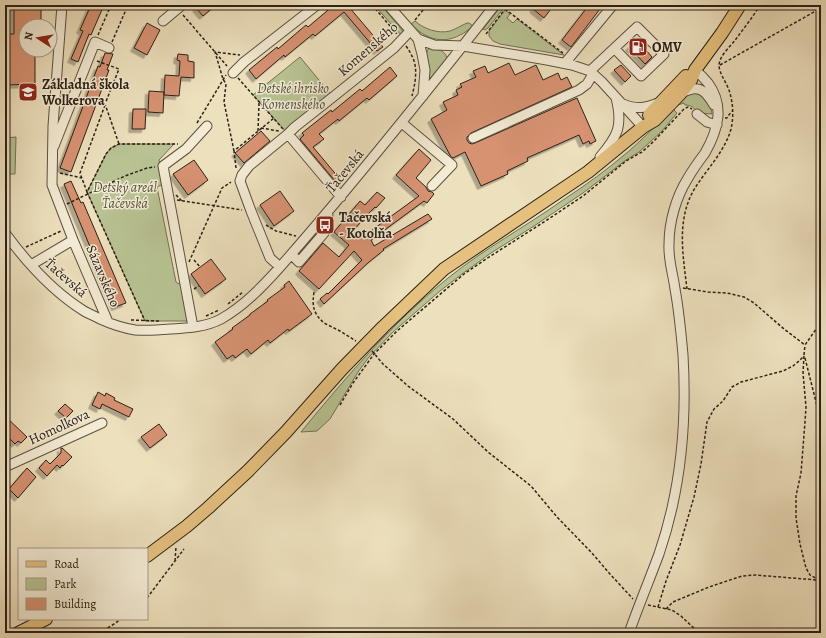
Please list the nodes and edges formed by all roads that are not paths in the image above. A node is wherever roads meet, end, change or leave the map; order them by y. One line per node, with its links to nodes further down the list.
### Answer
1 (62, 5): 30 (street, Sázavského)
2 (182, 5): 8 (street)
3 (317, 5): 16 (street)
4 (388, 5): 9 (street, Komenského)
5 (495, 5): 11 (street, Ťačevská)
6 (613, 5): 14 (street)
7 (740, 5): 15 (main road)
8 (162, 21)
9 (410, 31): 10 (street, Komenského); 28 (street, Komenského)
10 (418, 39): 11 (street, Komenského); 19 (street)
11 (463, 46): 14 (street, Komenského); 19 (street, Ťačevská)
12 (109, 48): 30 (street)
13 (615, 48): 13 (street); 17 (street)
14 (566, 60): 17 (street, Komenského)
15 (695, 70): 18 (main road); 21 (main road); 22 (street)
16 (230, 73)
17 (592, 73): 20 (street); 29 (street)
18 (680, 94): 22 (street); 27 (main road)
19 (423, 97): 24 (street, Ťačevská)
20 (618, 100): 21 (street); 27 (street); 31 (street)
21 (661, 102): 27 (main road)
22 (719, 113): 25 (street)
23 (697, 114): 25 (street)
24 (402, 122): 32 (street); 33 (street, Ťačevská)
25 (717, 124): 45 (street)
26 (207, 126): 39 (street)
27 (643, 127): 31 (main road)
28 (287, 133): 33 (street); 37 (street, Komenského)
29 (473, 138)
30 (52, 152): 35 (street, Sázavského)
31 (588, 172): 42 (main road)
32 (432, 186)
33 (341, 197): 37 (street, Ťačevská)
34 (5, 232): 36 (street, Ťačevská)
35 (72, 240): 36 (street, Sázavského); 38 (street, Sázavského)
36 (31, 265): 38 (street, Ťačevská)
37 (280, 267): 39 (street, Ťačevská)
38 (108, 322): 39 (street, Ťačevská)
39 (192, 324)
40 (102, 423): 41 (street, Homolkova)
41 (5, 467)
42 (148, 555)
43 (44, 620): 44 (main road)
44 (18, 633)
45 (629, 633)

